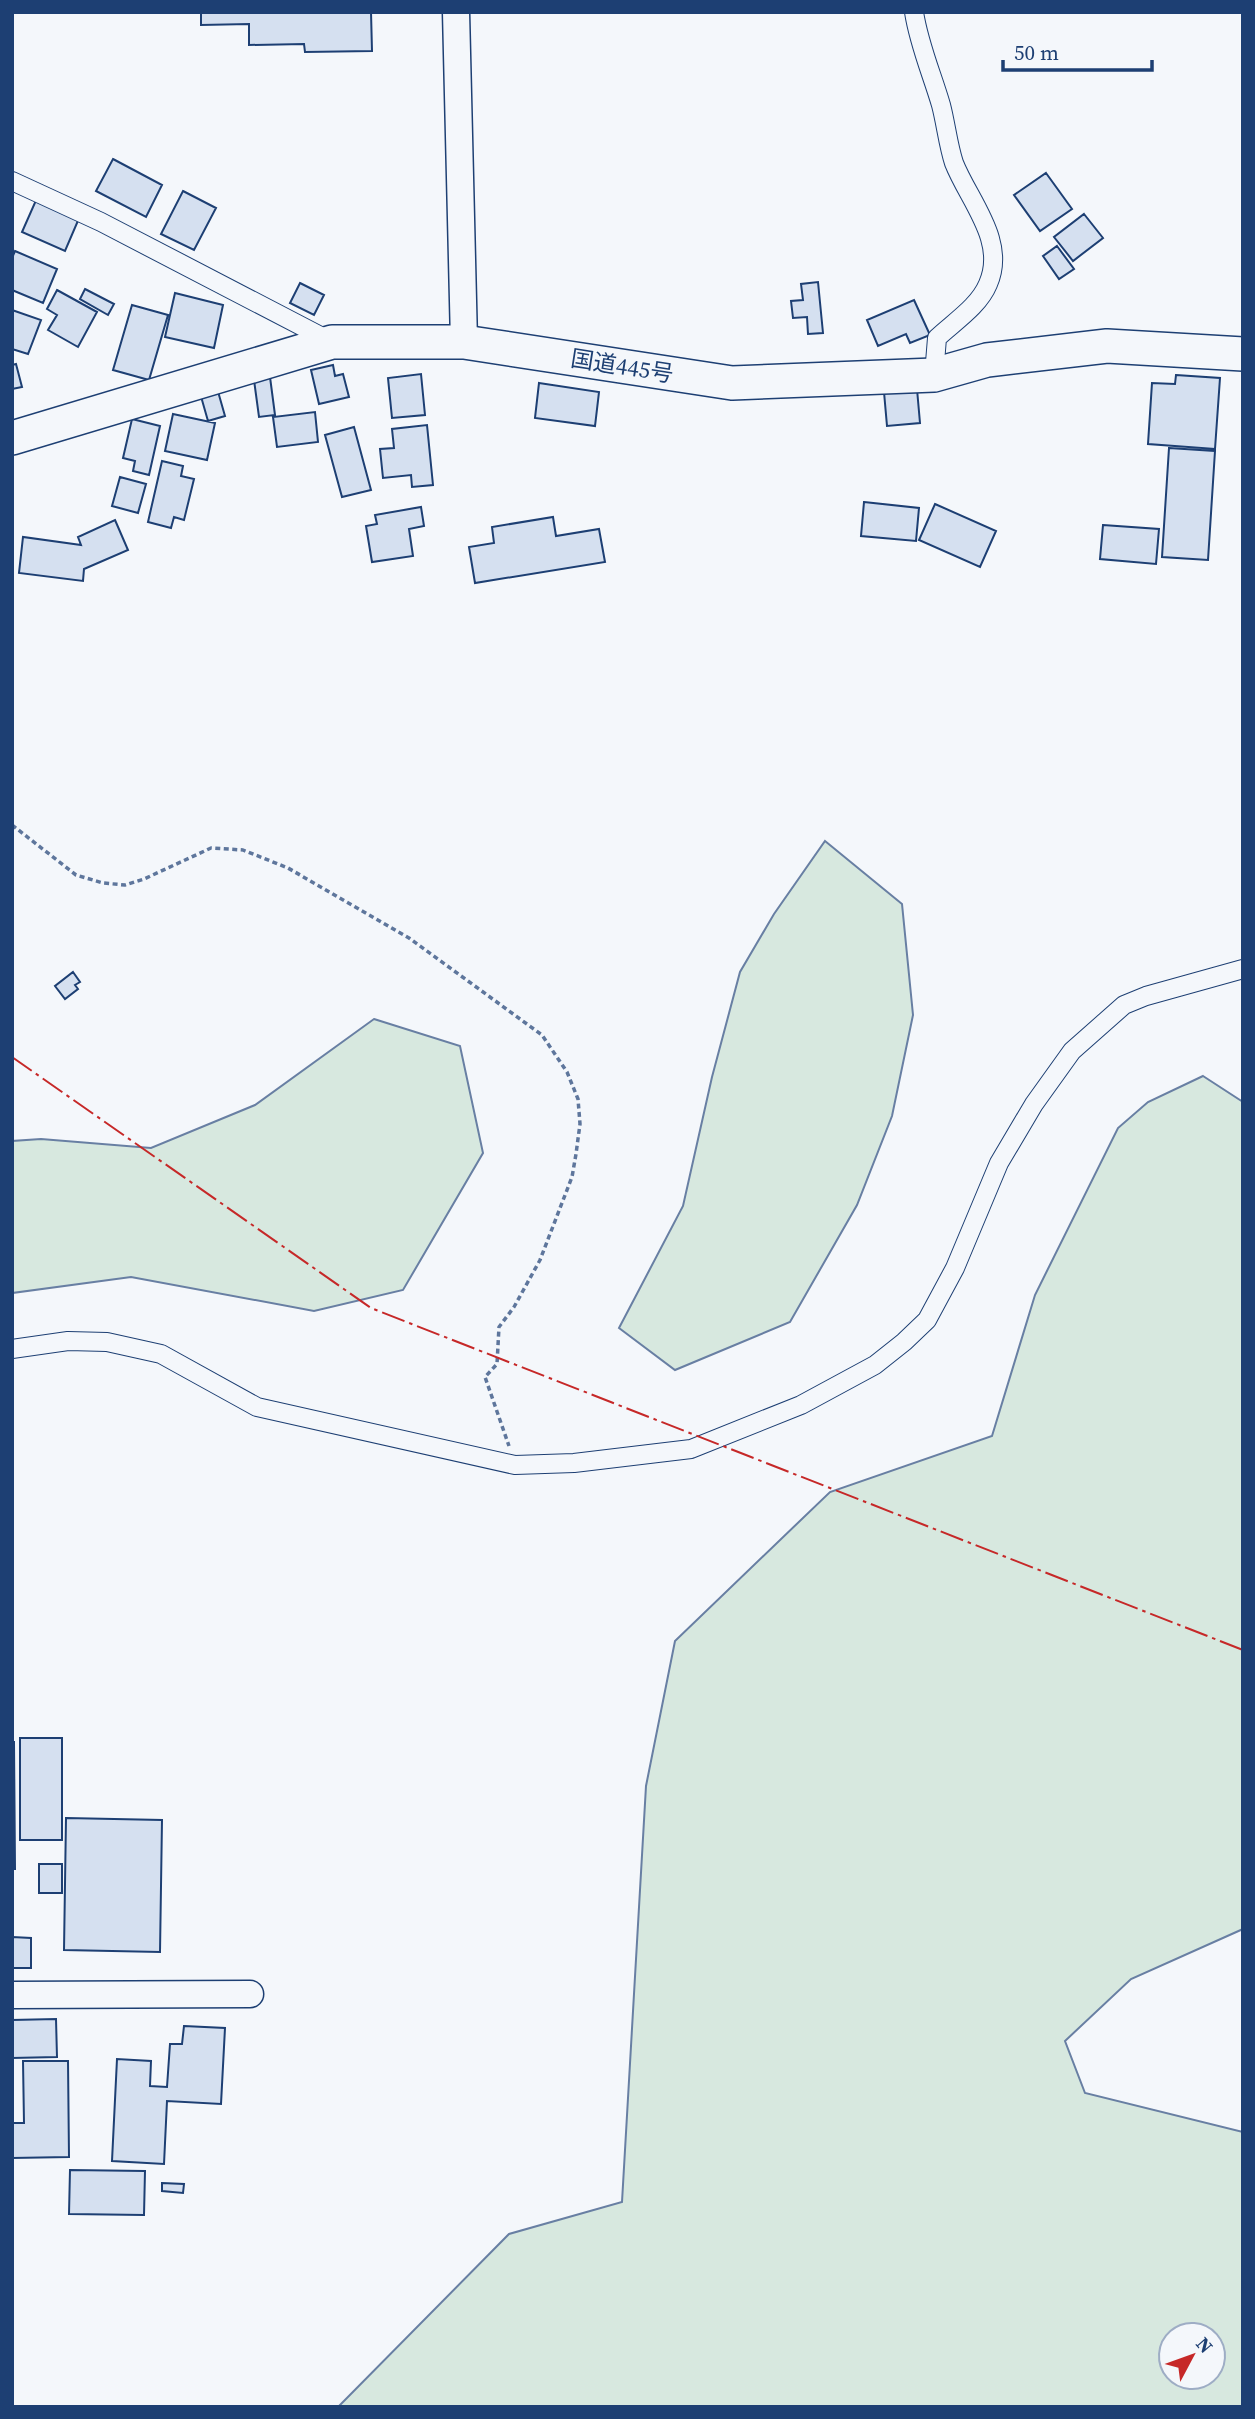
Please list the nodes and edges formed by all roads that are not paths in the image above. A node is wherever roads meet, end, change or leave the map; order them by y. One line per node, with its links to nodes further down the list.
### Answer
1 (456, 12): 5 (street)
2 (914, 12): 7 (street)
3 (12, 181): 4 (street)
4 (332, 341): 5 (highway, 国道445号); 8 (highway, 国道445号)
5 (464, 342): 7 (highway, 国道445号)
6 (1243, 354): 7 (highway, 国道445号)
7 (934, 375)
8 (12, 438)
9 (1243, 969): 10 (street)
10 (12, 1349)
11 (250, 1993): 12 (street)
12 (12, 1995)

